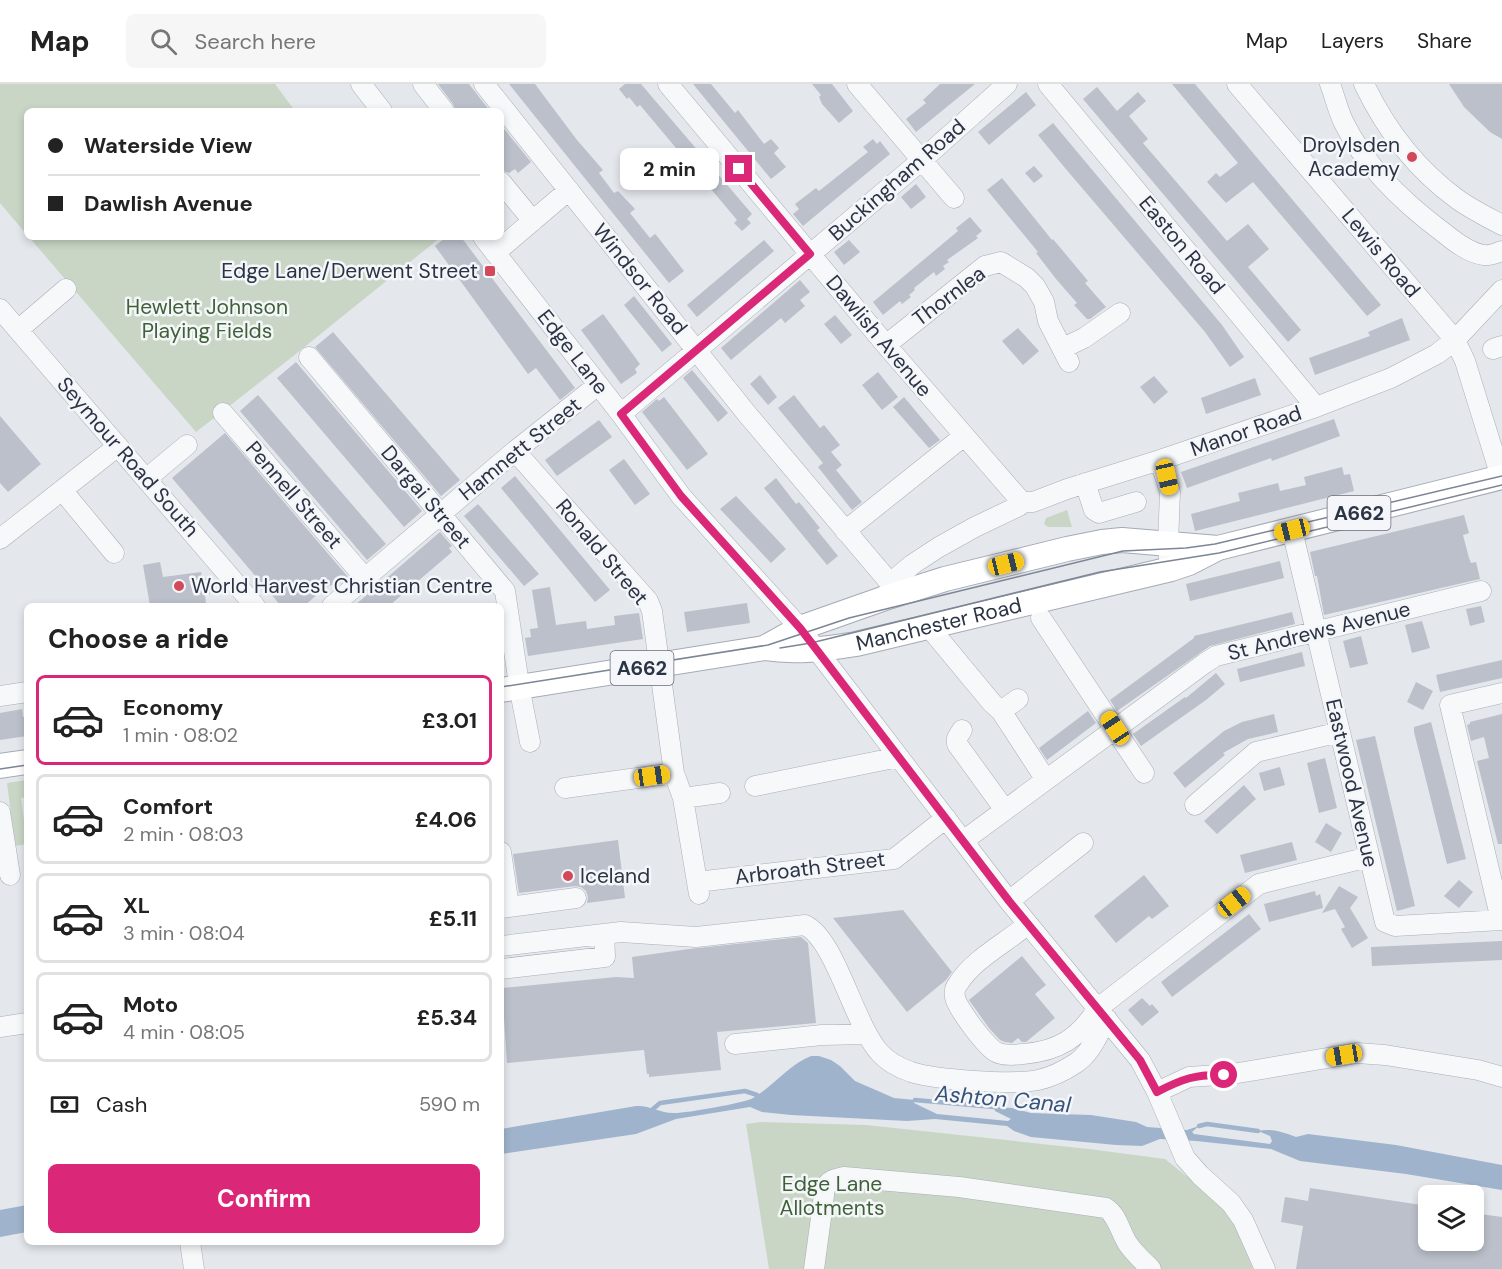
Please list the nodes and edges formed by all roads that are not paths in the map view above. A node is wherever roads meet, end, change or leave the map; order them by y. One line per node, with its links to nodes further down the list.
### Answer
1 (361, 84): 11 (street)
2 (423, 84): 12 (street)
3 (484, 84): 13 (street, Windsor Road)
4 (668, 84): 24 (street, Dawlish Avenue)
5 (857, 84): 15 (street)
6 (1007, 84): 15 (street, Buckingham Road)
7 (1048, 84): 35 (street, Easton Road)
8 (1237, 84): 30 (street, Lewis Road)
9 (1330, 84): 22 (street)
10 (1364, 84): 20 (street)
11 (380, 108)
12 (442, 108)
13 (503, 108)
14 (504, 109): 17 (street, Windsor Road)
15 (922, 160): 18 (street); 24 (street, Buckingham Road)
16 (504, 186): 19 (street)
17 (569, 190): 19 (street); 32 (street, Windsor Road)
18 (954, 198)
19 (533, 221): 23 (street)
20 (1502, 225)
21 (485, 240): 23 (street, Edge Lane)
22 (1502, 251)
23 (495, 253): 34 (street, Edge Lane)
24 (810, 254): 31 (street, Dawlish Avenue); 32 (street, Buckingham Road)
25 (66, 289): 29 (street)
26 (1502, 291): 30 (street, Manor Road)
27 (0, 309): 29 (street, Seymour Road South)
28 (1120, 313): 31 (street, Thornlea)
29 (18, 330): 40 (street, Seymour Road South)
30 (1455, 340): 35 (street, Manor Road); 43 (street, Lewis Road)
31 (886, 345): 38 (street, Dawlish Avenue)
32 (696, 350): 37 (street, Buckingham Road); 51 (street, Windsor Road)
33 (309, 357): 49 (street, Dargai Street)
34 (598, 385): 37 (street, Edge Lane); 41 (street, Hamnett Street)
35 (1316, 407): 42 (street, Manor Road)
36 (224, 413): 57 (street, Pennell Street)
37 (621, 414): 64 (street, Edge Lane)
38 (964, 436): 47 (street, Dawlish Avenue); 51 (street)
39 (187, 445): 44 (street)
40 (118, 446): 44 (street, Seymour Road South); 46 (street)
41 (515, 451): 49 (street, Hamnett Street); 68 (street, Ronald Street)
42 (1160, 460): 45 (street, Manor Road); 53 (street)
43 (1501, 477): 50 (main road, Manchester Road / A662)
44 (146, 479): 60 (street, Seymour Road South)
45 (1085, 483): 47 (street, Manor Road); 48 (street)
46 (62, 490): 52 (street); 55 (street)
47 (1023, 502): 58 (street, Manor Road)
48 (1136, 502)
49 (441, 514): 57 (street, Hamnett Street); 69 (street, Dargai Street)
50 (1292, 530): 54 (main road, Manchester Road / A662); 65 (street, Eastwood Avenue)
51 (846, 531): 58 (street, Windsor Road)
52 (0, 539)
53 (1168, 544): 54 (main road, Manchester Road / A662); 56 (street); 58 (main road, Manchester Road / A662)
54 (1218, 548): 56 (main road, Manchester Road / A662)
55 (114, 553)
56 (1171, 569): 63 (main road, Manchester Road / A662)
57 (365, 578): 61 (street, Hamnett Street)
58 (889, 590): 64 (main road, Manchester Road / A662)
59 (1481, 591): 65 (street, St Andrews Avenue)
60 (252, 603)
61 (336, 603)
62 (1041, 618): 75 (street)
63 (929, 627): 67 (main road, Manchester Road / A662); 74 (street)
64 (800, 628): 66 (main road, Manchester Road / A662); 67 (street, Edge Lane)
65 (1316, 630): 75 (street, St Andrews Avenue); 77 (street, Eastwood Avenue)
66 (764, 648): 67 (main road, Manchester Road / A662); 68 (main road, A662)
67 (817, 650): 79 (street, Edge Lane)
68 (660, 666): 69 (main road, A662); 82 (street, Ronald Street)
69 (510, 688): 78 (street, Dargai Street)
70 (24, 692): 72 (street)
71 (1502, 693): 101 (street)
72 (0, 696)
73 (1018, 699): 74 (street)
74 (1001, 711): 84 (street)
75 (1115, 728): 83 (street); 84 (street, St Andrews Avenue)
76 (962, 730): 90 (street)
77 (1340, 732): 89 (street); 95 (street, Eastwood Avenue)
78 (530, 742)
79 (899, 757): 85 (street); 92 (street, Edge Lane)
80 (24, 762): 81 (main road)
81 (0, 766)
82 (674, 772): 86 (street); 88 (street, Ronald Street)
83 (1144, 773)
84 (1046, 780): 90 (street, St Andrews Avenue)
85 (755, 786)
86 (565, 788)
87 (720, 793): 88 (street)
88 (683, 798): 97 (street, Ronald Street)
89 (1195, 805)
90 (1005, 810): 93 (street, St Andrews Avenue)
91 (0, 812): 96 (street)
92 (946, 818): 93 (street, Edge Lane); 97 (street, Arbroath Street)
93 (963, 841): 99 (street, Edge Lane)
94 (1083, 843): 99 (street)
95 (1369, 857): 101 (street, Eastwood Avenue); 106 (street)
96 (10, 875)
97 (698, 888)
98 (576, 898): 100 (street)
99 (1009, 901): 102 (street, Edge Lane)
100 (505, 907)
101 (1501, 920)
102 (1028, 924): 106 (street, Edge Lane); 106 (street)
103 (604, 934): 104 (street); 105 (street); 109 (street)
104 (504, 946)
105 (504, 969)
106 (1103, 1013): 109 (street); 112 (street, Edge Lane)
107 (24, 1023): 108 (street)
108 (0, 1027)
109 (866, 1034): 110 (street)
110 (735, 1044)
111 (1502, 1077): 112 (street)
112 (1157, 1092): 117 (street, Edge Lane)
113 (190, 1245): 114 (street)
114 (194, 1269)
115 (814, 1269): 116 (street)
116 (1151, 1269)
117 (1265, 1269)

